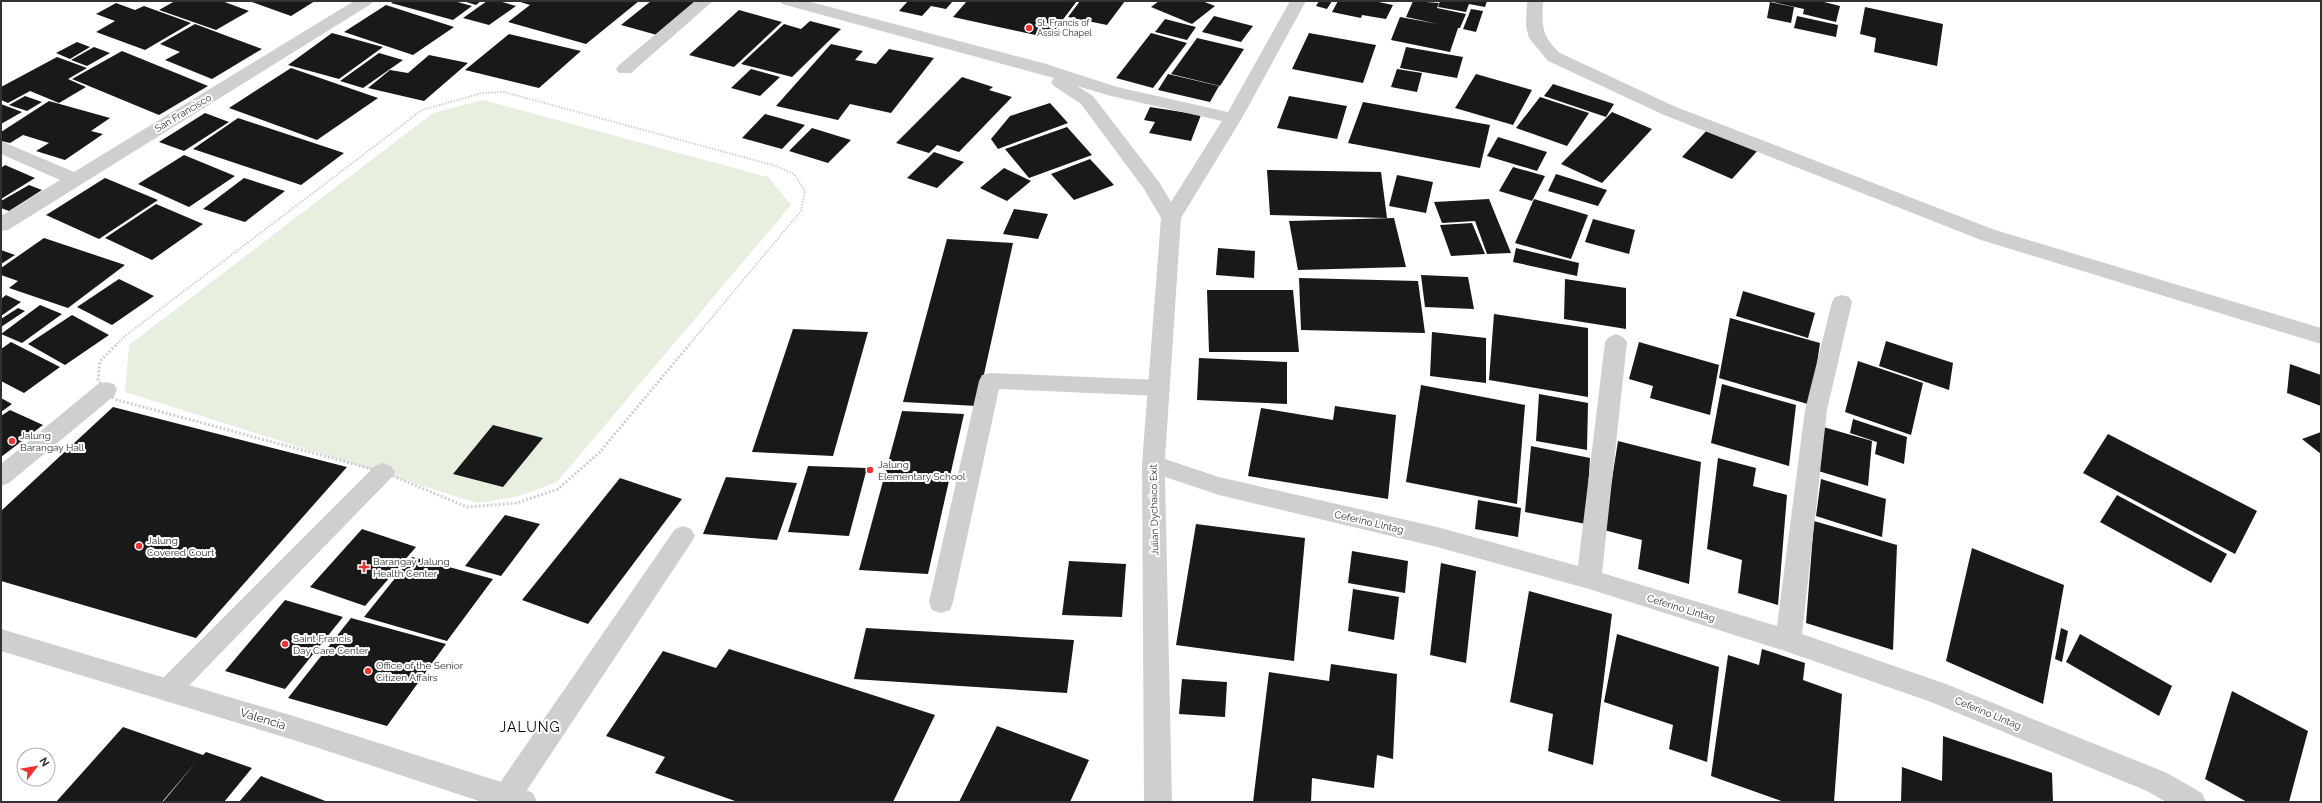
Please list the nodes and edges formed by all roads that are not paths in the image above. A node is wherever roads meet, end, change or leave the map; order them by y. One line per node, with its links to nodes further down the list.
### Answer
1 (366, 1): 10 (street, San Francisco)
2 (705, 1): 7 (street)
3 (788, 1): 6 (street)
4 (1298, 1): 8 (street)
5 (1535, 1): 14 (street)
6 (1038, 67): 8 (street); 11 (street)
7 (625, 69)
8 (1233, 118): 11 (street)
9 (1, 147): 10 (street)
10 (74, 179): 12 (street, San Francisco)
11 (1171, 218): 16 (street, Julian Dychaico Exit)
12 (1, 225)
13 (1842, 302): 25 (street)
14 (2321, 336)
15 (1616, 342): 22 (street)
16 (1159, 388): 18 (street, Julian Dychaico Exit); 23 (street)
17 (106, 390): 20 (street)
18 (1153, 464): 22 (street, Ceferino LIntag); 28 (street, Julian Dychaico Exit)
19 (383, 472): 26 (street)
20 (1, 478)
21 (683, 536): 27 (street)
22 (1589, 579): 25 (street, Ceferino LIntag)
23 (941, 602)
24 (1, 640): 26 (street, Valencia)
25 (1788, 641): 29 (street, Ceferino LIntag)
26 (168, 690): 27 (street, Valencia)
27 (515, 799)
28 (1158, 802)
29 (2192, 802)

